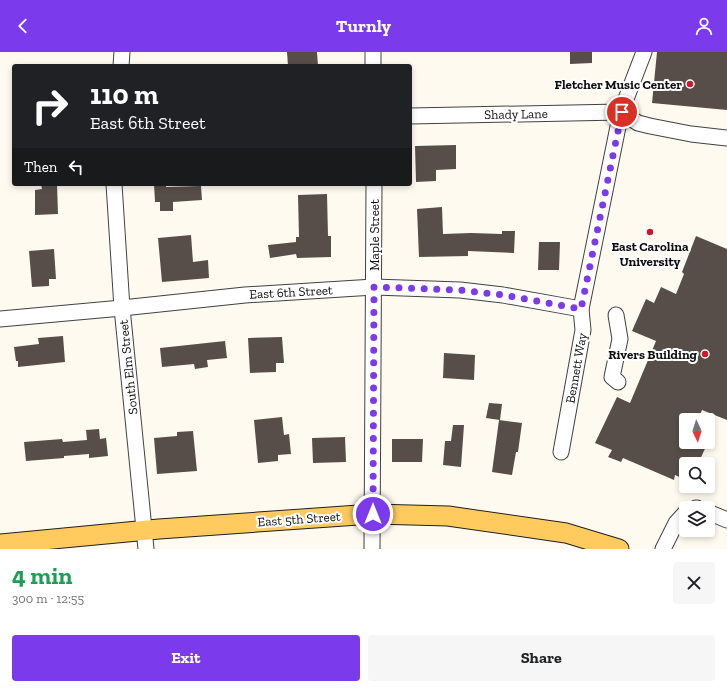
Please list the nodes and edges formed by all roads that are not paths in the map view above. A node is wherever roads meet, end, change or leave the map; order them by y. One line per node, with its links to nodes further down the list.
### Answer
1 (122, 52): 4 (street)
2 (373, 52): 5 (street)
3 (644, 52): 6 (street, Bennett Way)
4 (121, 64)
5 (373, 64)
6 (622, 112): 7 (street, Shady Lane); 8 (street); 13 (street, Bennett Way)
7 (412, 116)
8 (727, 138)
9 (114, 186): 12 (street, South Elm Street)
10 (374, 186): 11 (street, Maple Street)
11 (374, 287): 12 (street, East 6th Street); 13 (street, East 6th Street); 18 (street, Maple Street)
12 (122, 308): 15 (street, East 6th Street); 22 (street, South Elm Street)
13 (581, 309): 17 (street, Bennett Way)
14 (616, 315): 16 (street)
15 (0, 319)
16 (618, 382)
17 (561, 452)
18 (373, 514): 22 (main road, East 5th Street); 25 (street, Maple Street); 26 (main road, East 5th Street)
19 (715, 515): 21 (street)
20 (679, 519): 27 (street)
21 (727, 520)
22 (144, 530): 23 (main road, East 5th Street); 24 (street, South Elm Street)
23 (0, 544)
24 (146, 549)
25 (372, 549)
26 (619, 549)
27 (663, 549)

